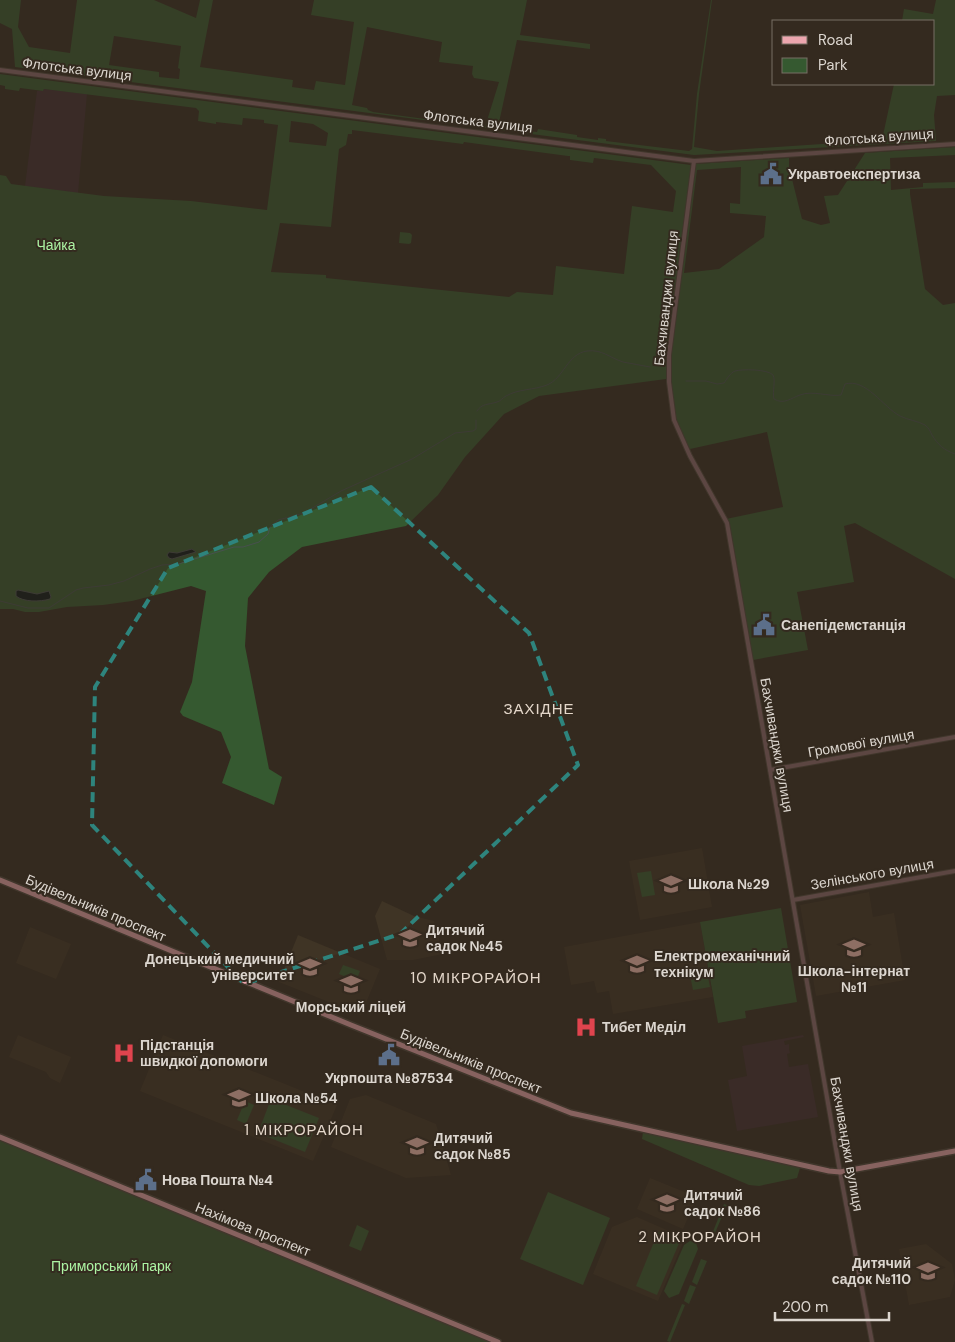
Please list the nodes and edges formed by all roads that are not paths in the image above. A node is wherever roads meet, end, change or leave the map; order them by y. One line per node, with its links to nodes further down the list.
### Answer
1 (0, 70): 3 (street, Флотська вулиця)
2 (955, 144): 3 (street, Флотська вулиця)
3 (694, 161): 5 (street, Бахчиванджи вулиця)
4 (955, 737): 5 (street, Громової вулиця)
5 (770, 770): 8 (street, Бахчиванджи вулиця)
6 (955, 871): 8 (street, Зелінського вулиця)
7 (0, 880): 11 (main road, Будівельників проспект)
8 (793, 900): 11 (street, Бахчиванджи вулиця)
9 (0, 1137): 12 (main road, Нахімова проспект)
10 (955, 1151): 11 (main road, Будівельників проспект)
11 (840, 1172): 13 (street, Бахчиванджи вулиця)
12 (498, 1342)
13 (872, 1342)

